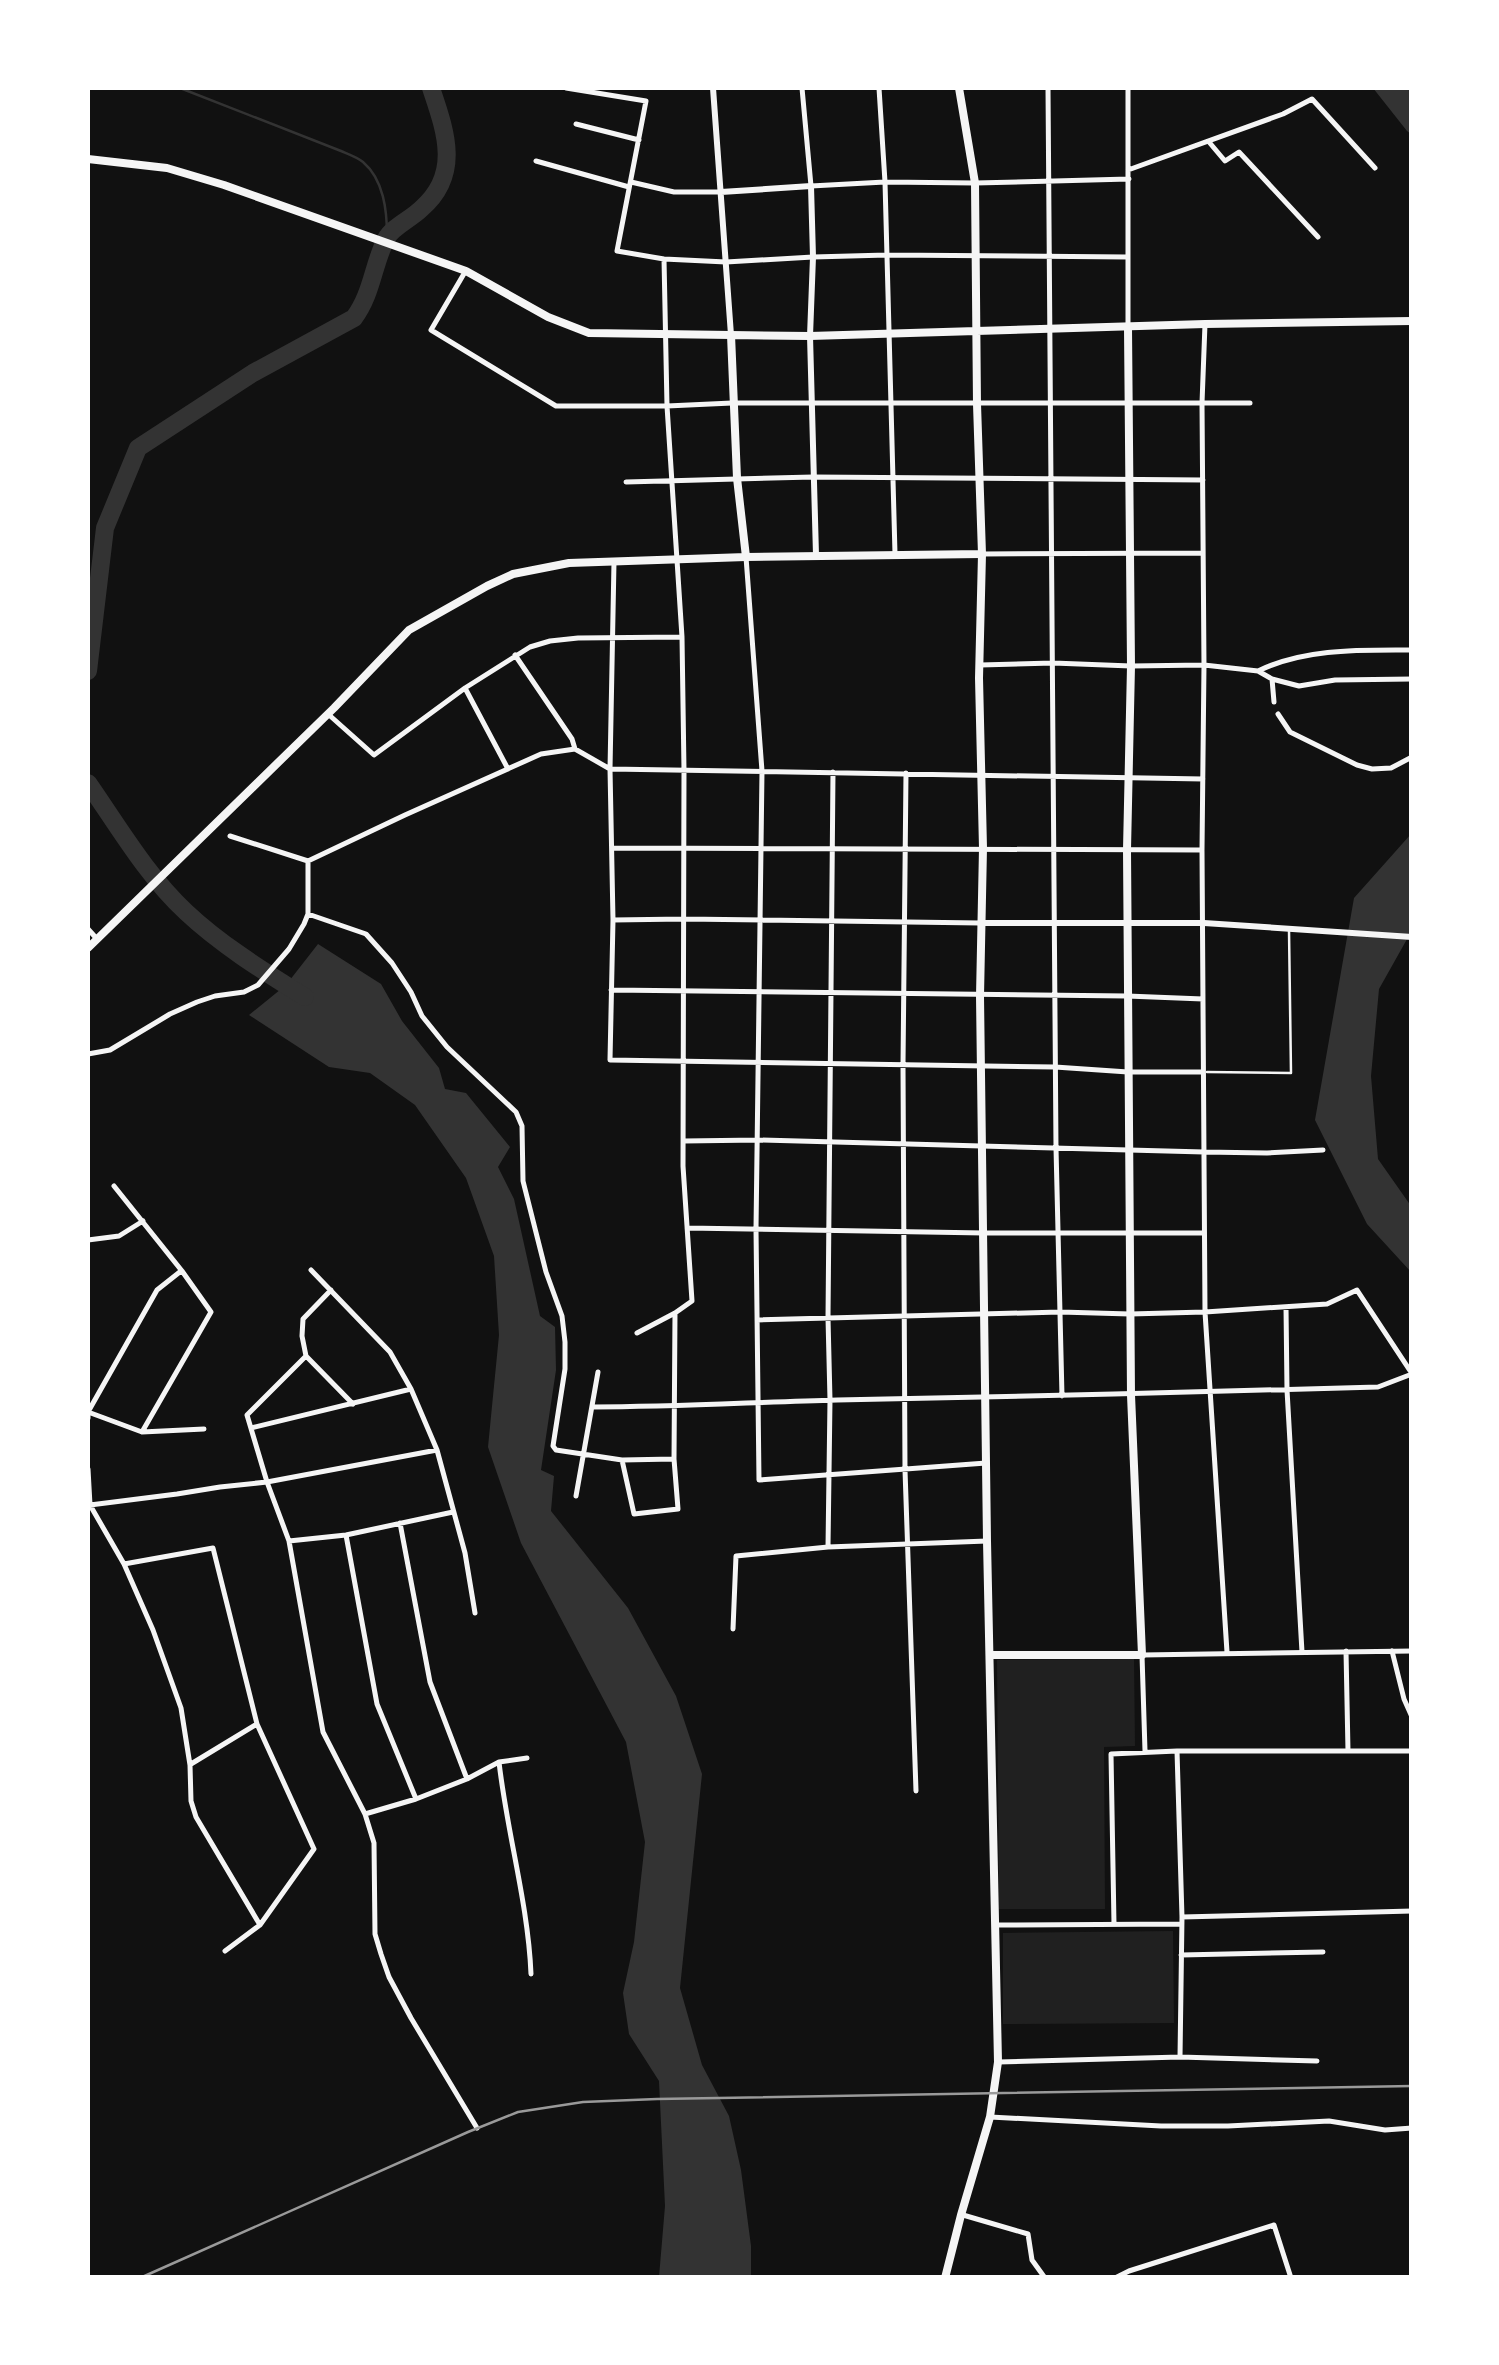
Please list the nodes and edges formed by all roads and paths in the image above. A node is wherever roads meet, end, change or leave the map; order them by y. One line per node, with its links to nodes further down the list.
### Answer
1 (566, 88): 9 (street)
2 (713, 88): 21 (street)
3 (802, 88): 20 (street)
4 (880, 88): 17 (street)
5 (959, 88): 18 (main road)
6 (1048, 88): 16 (street)
7 (1128, 88): 14 (street)
8 (576, 124): 9 (street)
9 (639, 140): 19 (street)
10 (1210, 142): 13 (street); 14 (street); 22 (street)
11 (88, 159): 30 (main road)
12 (536, 161): 19 (street)
13 (1375, 168)
14 (1128, 170): 15 (street)
15 (1129, 179): 16 (street); 27 (street)
16 (1048, 181): 18 (street); 26 (street)
17 (886, 182): 18 (street); 20 (street); 23 (street)
18 (975, 183): 24 (main road)
19 (631, 185): 21 (street); 28 (street)
20 (811, 186): 21 (street); 25 (street)
21 (721, 192): 29 (street)
22 (1318, 238)
23 (887, 256): 24 (street); 25 (street); 35 (street)
24 (975, 256): 26 (street); 36 (main road)
25 (812, 257): 29 (street); 39 (street)
26 (1050, 258): 27 (street); 34 (street)
27 (1127, 258): 33 (street)
28 (664, 259): 29 (street); 38 (street)
29 (726, 262): 37 (street)
30 (466, 271): 38 (main road); 48 (street)
31 (1412, 321): 32 (main road)
32 (1204, 324): 33 (main road); 46 (street)
33 (1128, 328): 34 (main road); 45 (main road)
34 (1051, 329): 36 (main road); 44 (street)
35 (890, 332): 36 (main road); 39 (main road); 42 (street)
36 (977, 332): 43 (main road)
37 (731, 335): 38 (main road); 39 (main road); 40 (main road)
38 (666, 336): 48 (street)
39 (810, 336): 47 (street)
40 (732, 403): 47 (street); 48 (street); 50 (main road)
41 (1250, 403): 46 (street)
42 (890, 404): 43 (street); 47 (street); 51 (street)
43 (976, 404): 44 (street); 52 (main road)
44 (1050, 404): 45 (street); 53 (street)
45 (1130, 404): 46 (street); 55 (main road)
46 (1202, 404): 56 (street)
47 (812, 405): 49 (street)
48 (668, 406): 54 (street)
49 (813, 477): 50 (street); 51 (street); 63 (street)
50 (736, 478): 54 (street); 64 (main road)
51 (893, 478): 52 (street); 60 (street)
52 (980, 478): 53 (street); 61 (main road)
53 (1052, 478): 55 (street); 58 (street)
54 (672, 480): 57 (street); 65 (street)
55 (1129, 480): 56 (street); 62 (main road)
56 (1202, 480): 59 (street)
57 (626, 482)
58 (1052, 553): 61 (street); 62 (street); 71 (street)
59 (1202, 553): 62 (street); 73 (street)
60 (895, 554): 61 (main road); 63 (main road)
61 (982, 554): 72 (main road)
62 (1129, 554): 74 (main road)
63 (816, 556): 64 (main road)
64 (746, 557): 65 (main road); 87 (street)
65 (677, 559): 66 (main road); 67 (street)
66 (614, 562): 68 (street); 80 (main road)
67 (682, 636): 68 (street); 86 (street)
68 (613, 637): 70 (street); 84 (street)
69 (1412, 650): 75 (street)
70 (515, 654): 78 (street); 82 (street)
71 (1053, 662): 72 (street); 74 (street); 91 (street)
72 (980, 665): 90 (main road)
73 (1204, 665): 74 (street); 75 (street); 93 (street)
74 (1131, 666): 92 (main road)
75 (1258, 671): 76 (street)
76 (1272, 680): 77 (street); 79 (street)
77 (1412, 680)
78 (465, 688): 80 (street); 85 (street)
79 (1274, 702)
80 (328, 714): 118 (main road)
81 (1278, 714): 83 (street)
82 (575, 749): 84 (street); 85 (street)
83 (1412, 756)
84 (610, 769): 86 (street); 95 (street)
85 (508, 770): 104 (street)
86 (684, 770): 87 (street); 96 (street)
87 (762, 771): 88 (street); 97 (street)
88 (833, 772): 89 (street); 98 (street)
89 (906, 773): 90 (street); 99 (street)
90 (980, 776): 91 (street); 100 (main road)
91 (1053, 777): 92 (street); 101 (street)
92 (1129, 778): 93 (street); 102 (main road)
93 (1203, 778): 103 (street)
94 (230, 836): 104 (street)
95 (613, 848): 96 (street); 107 (street)
96 (684, 848): 97 (street); 106 (street)
97 (762, 848): 98 (street); 108 (street)
98 (833, 848): 99 (street); 109 (street)
99 (907, 848): 100 (street); 110 (street)
100 (983, 848): 101 (street); 111 (main road)
101 (1054, 849): 102 (street); 113 (street)
102 (1127, 850): 103 (street); 114 (main road)
103 (1202, 850): 112 (street)
104 (308, 861): 105 (street)
105 (308, 914): 129 (street); 191 (street)
106 (684, 918): 107 (street); 108 (street); 121 (street)
107 (613, 920): 120 (street)
108 (761, 920): 109 (street); 122 (street)
109 (832, 922): 110 (street); 123 (street)
110 (906, 922): 111 (street); 124 (street)
111 (980, 923): 113 (street); 126 (main road)
112 (1204, 923): 114 (street); 116 (street); 128 (street)
113 (1055, 924): 114 (street); 125 (street)
114 (1128, 924): 127 (main road)
115 (88, 929): 118 (street)
116 (1290, 929): 117 (street); 137 (lane)
117 (1412, 937)
118 (97, 939): 119 (main road)
119 (88, 948)
120 (611, 990): 121 (street); 130 (street)
121 (682, 990): 122 (street); 130 (street)
122 (758, 991): 123 (street); 131 (street)
123 (831, 993): 124 (street); 132 (street)
124 (904, 994): 126 (street); 133 (street)
125 (1054, 995): 126 (street); 127 (street); 135 (street)
126 (980, 996): 134 (main road)
127 (1128, 996): 128 (street); 136 (main road)
128 (1203, 999): 137 (street)
129 (88, 1054)
130 (682, 1060): 131 (street); 139 (street)
131 (758, 1063): 132 (street); 138 (street)
132 (831, 1064): 133 (street); 140 (street)
133 (903, 1066): 134 (street); 141 (street)
134 (982, 1068): 135 (street); 142 (main road)
135 (1055, 1068): 136 (street); 143 (street)
136 (1128, 1072): 137 (street); 144 (main road)
137 (1202, 1072): 146 (street)
138 (759, 1140): 139 (street); 140 (street); 150 (street)
139 (684, 1142): 149 (street)
140 (830, 1142): 141 (street); 151 (street)
141 (904, 1144): 142 (street); 152 (street)
142 (982, 1146): 143 (street); 153 (main road)
143 (1056, 1148): 144 (street); 156 (street)
144 (1130, 1150): 146 (street); 154 (main road)
145 (1323, 1150): 146 (street)
146 (1204, 1152): 155 (street)
147 (114, 1186): 148 (street)
148 (143, 1221): 157 (street); 159 (street)
149 (687, 1228): 150 (street); 164 (street)
150 (756, 1229): 151 (street); 169 (street)
151 (828, 1230): 152 (street); 168 (street)
152 (904, 1232): 153 (street); 167 (street)
153 (984, 1233): 156 (street); 165 (main road)
154 (1130, 1233): 155 (street); 156 (street); 166 (main road)
155 (1204, 1233): 163 (street)
156 (1058, 1234): 162 (street)
157 (88, 1240)
158 (311, 1270): 160 (street)
159 (182, 1271): 186 (street); 189 (street)
160 (331, 1290): 171 (street); 174 (street)
161 (1286, 1307): 163 (street); 173 (street); 175 (street)
162 (1060, 1312): 165 (street); 166 (street); 178 (street)
163 (1206, 1312): 166 (street); 176 (street)
164 (674, 1313): 170 (street); 185 (street)
165 (985, 1314): 167 (street); 179 (main road)
166 (1130, 1314): 177 (main road)
167 (904, 1316): 168 (street); 180 (street)
168 (828, 1318): 169 (street); 181 (street)
169 (757, 1320): 182 (street)
170 (637, 1332)
171 (306, 1356): 183 (street); 188 (street)
172 (598, 1372): 184 (street)
173 (1412, 1373): 175 (street)
174 (411, 1389): 183 (street); 190 (street)
175 (1286, 1390): 176 (street); 215 (street)
176 (1209, 1392): 177 (street); 214 (street)
177 (1130, 1394): 178 (street); 217 (main road)
178 (1062, 1396): 179 (street)
179 (987, 1398): 180 (street); 194 (main road)
180 (905, 1399): 181 (street); 196 (street)
181 (830, 1400): 182 (street); 197 (street)
182 (758, 1403): 185 (street); 197 (street)
183 (353, 1404): 188 (street)
184 (593, 1407): 185 (street); 191 (street)
185 (675, 1407): 192 (street)
186 (88, 1415): 189 (street)
187 (204, 1428): 189 (street)
188 (251, 1428): 198 (street)
189 (142, 1432)
190 (437, 1450): 198 (street); 201 (street)
191 (584, 1454): 193 (street); 199 (street)
192 (674, 1459): 193 (street); 193 (street)
193 (622, 1460)
194 (987, 1463): 196 (street); 204 (main road)
195 (88, 1470): 200 (street)
196 (905, 1470): 197 (street); 206 (street)
197 (828, 1475): 207 (street)
198 (267, 1482): 200 (street); 205 (street)
199 (576, 1496)
200 (89, 1505): 208 (street)
201 (454, 1511): 202 (street); 209 (street)
202 (400, 1523): 203 (street); 227 (street)
203 (346, 1535): 205 (street); 229 (street)
204 (987, 1540): 206 (street); 216 (main road)
205 (289, 1541): 230 (street)
206 (906, 1545): 207 (street); 228 (street)
207 (828, 1547): 210 (street)
208 (124, 1564): 219 (street); 226 (street)
209 (476, 1613)
210 (733, 1629)
211 (1346, 1651): 212 (street); 215 (street); 222 (street)
212 (1392, 1651): 213 (street); 218 (street)
213 (1412, 1651)
214 (1228, 1652): 215 (street); 217 (street)
215 (1302, 1652)
216 (991, 1655): 217 (main road); 235 (main road)
217 (1142, 1655): 220 (street)
218 (1412, 1716)
219 (257, 1724): 226 (street); 233 (street)
220 (1145, 1751): 221 (street); 234 (street)
221 (1177, 1751): 222 (street); 232 (street)
222 (1348, 1751): 223 (street)
223 (1412, 1751)
224 (527, 1758): 225 (street)
225 (498, 1762): 227 (street); 239 (street)
226 (190, 1765): 233 (street)
227 (467, 1779): 229 (street)
228 (916, 1792)
229 (416, 1799): 230 (street)
230 (365, 1814): 244 (street)
231 (1412, 1911): 232 (street)
232 (1182, 1921): 234 (street); 238 (street)
233 (260, 1924): 236 (street)
234 (1114, 1924): 235 (street)
235 (994, 1926): 242 (main road)
236 (225, 1950)
237 (1323, 1952): 238 (street)
238 (1181, 1956): 240 (street)
239 (530, 1974)
240 (1180, 2056): 241 (street); 242 (street)
241 (1318, 2061)
242 (998, 2062): 243 (main road)
243 (990, 2117): 245 (street); 246 (main road)
244 (477, 2128)
245 (1412, 2128)
246 (961, 2215): 247 (main road); 248 (street)
247 (945, 2278)
248 (1044, 2278)
249 (1115, 2278): 250 (street)
250 (1292, 2278)

